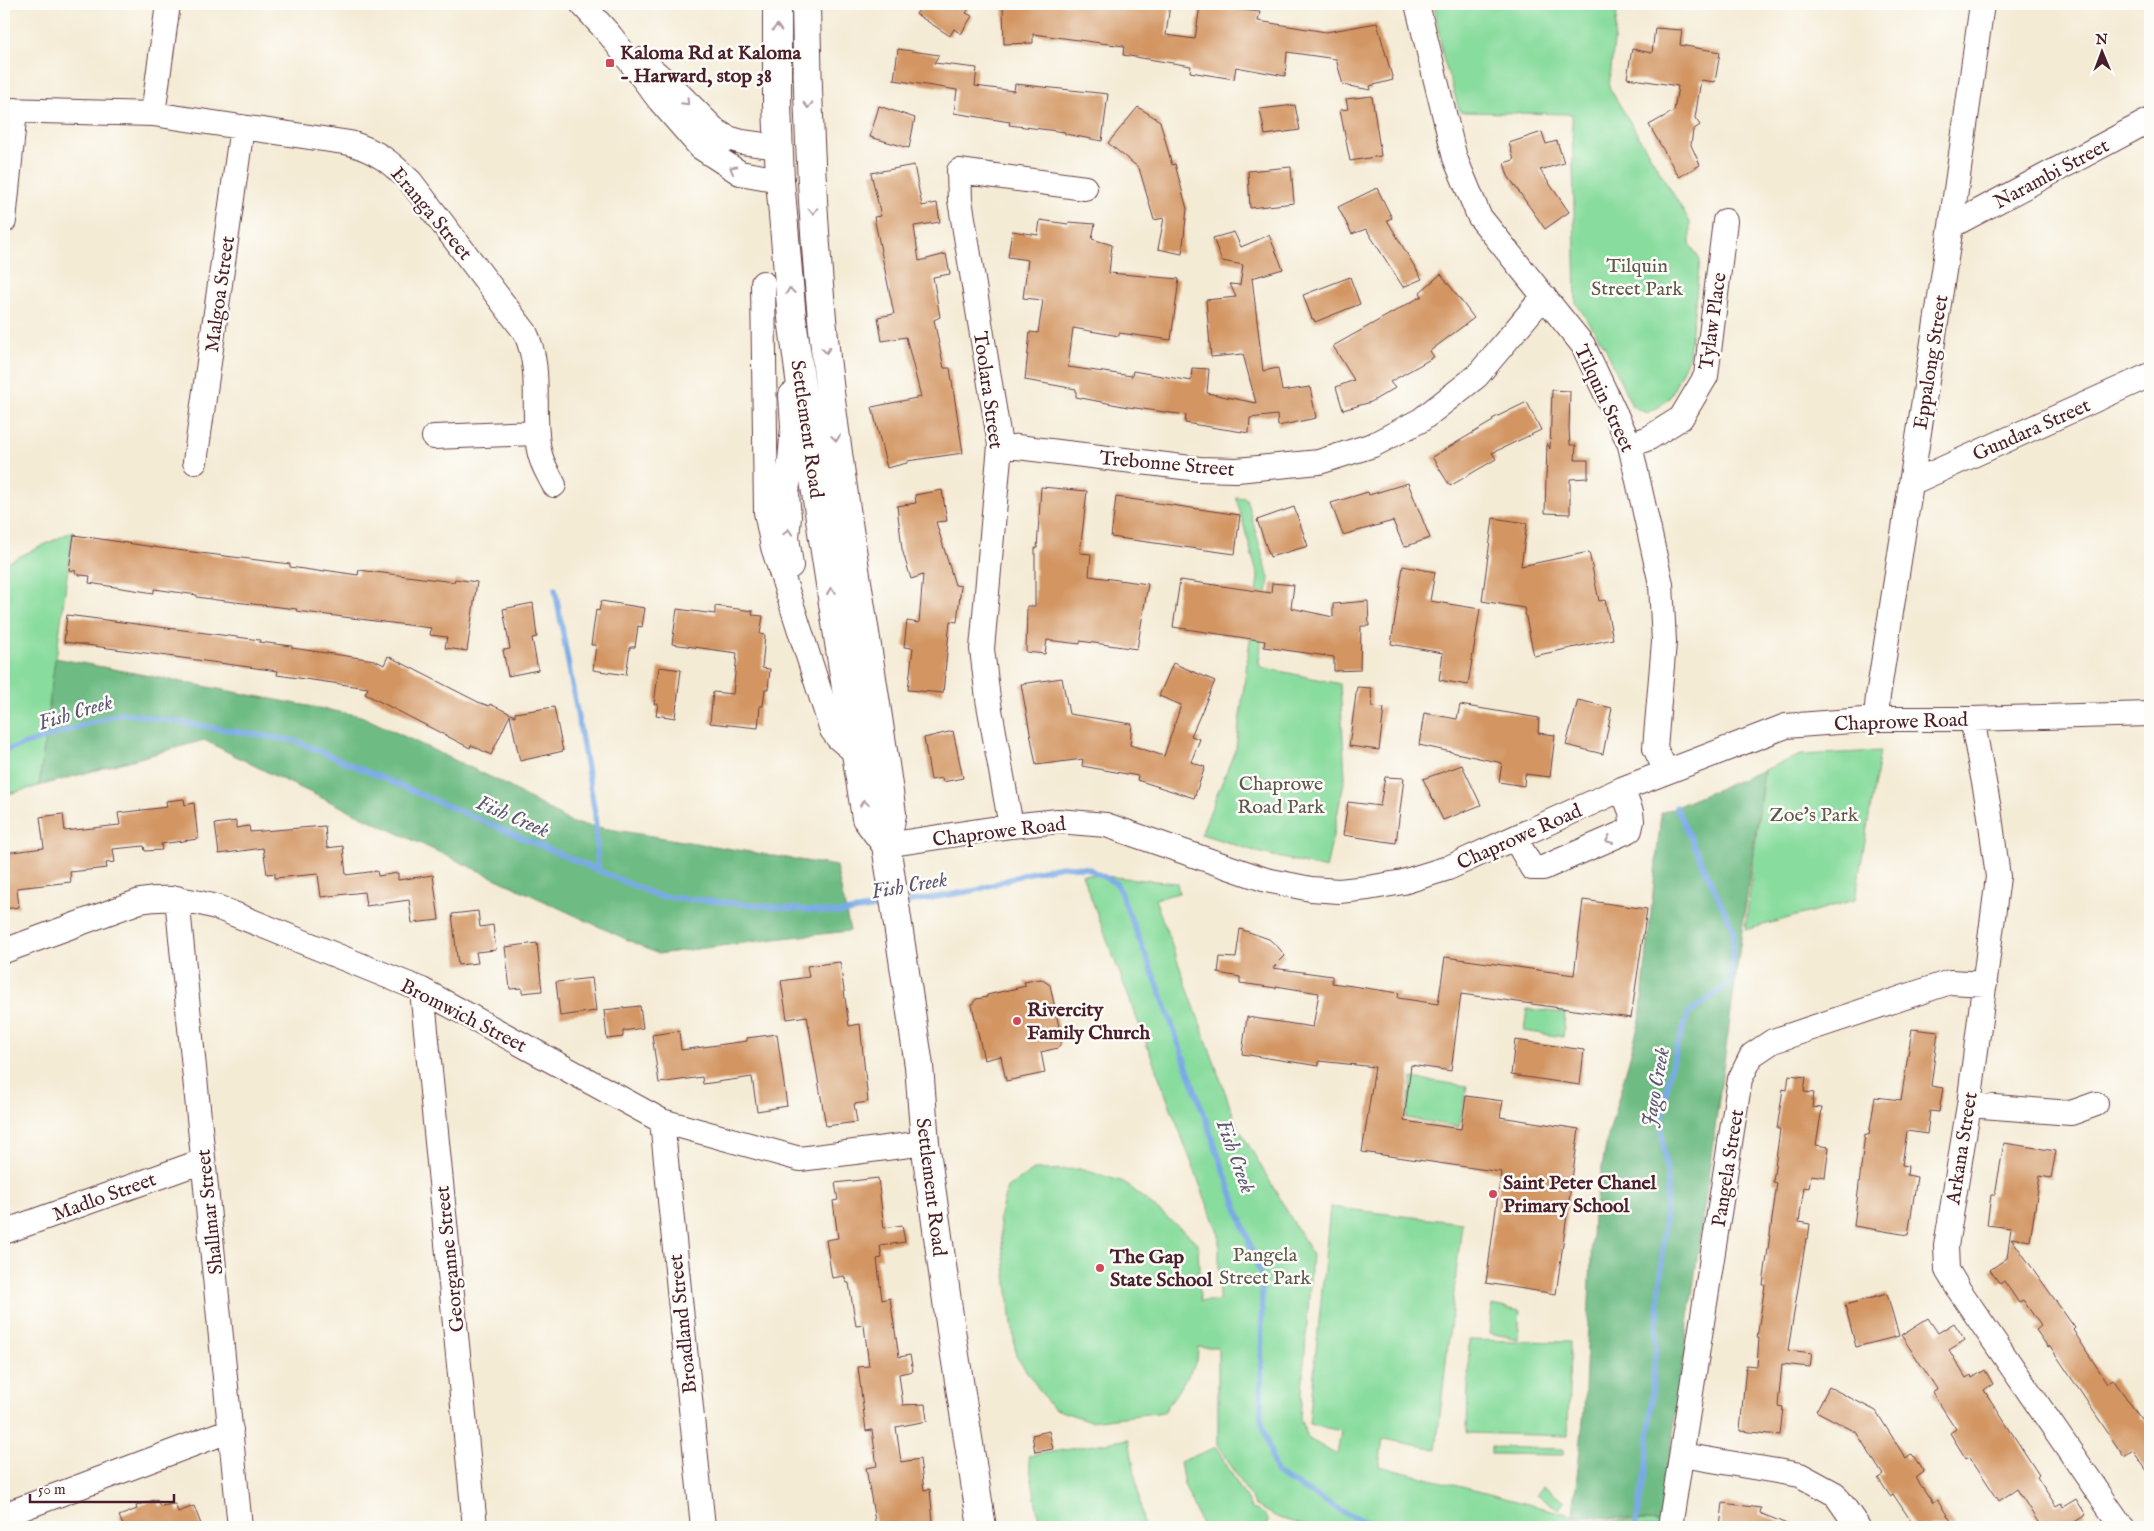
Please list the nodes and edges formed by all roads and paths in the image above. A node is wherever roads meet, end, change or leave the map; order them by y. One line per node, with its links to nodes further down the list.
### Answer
1 (168, 4): 9 (street)
2 (582, 4): 7 (street)
3 (777, 4): 12 (main road, Settlement Road, one-way to 3)
4 (806, 4): 13 (main road, Settlement Road, one-way to 13)
5 (1417, 4): 20 (street, Tilquin Street)
6 (1982, 4): 18 (street, Eppalong Street)
7 (610, 35): 12 (street, one-way to 12); 14 (street, one-way to 7)
8 (9, 110): 9 (street, Eranga Street); 16 (street)
9 (153, 114): 11 (street, Eranga Street)
10 (2150, 120): 18 (street, Narambi Street)
11 (242, 127): 23 (street, Eranga Street); 27 (street, Malgoa Street)
12 (778, 147): 13 (main road); 14 (main road, Settlement Road)
13 (810, 161): 14 (main road); 30 (main road, Settlement Road, one-way to 30)
14 (780, 180): 21 (main road, Settlement Road, one-way to 14)
15 (1085, 188): 25 (street, Toolara Street)
16 (4, 221)
17 (1725, 221): 26 (street, Tylaw Place)
18 (1951, 226): 28 (street, Eppalong Street)
19 (763, 283): 31 (street)
20 (1544, 296): 25 (street, Trebonne Street); 26 (street, Tilquin Street)
21 (792, 318): 31 (street, one-way to 21); 35 (main road, Settlement Road, one-way to 21)
22 (2150, 375): 28 (street, Gundara Street)
23 (537, 433): 24 (street); 29 (street, Eranga Street)
24 (434, 437)
25 (1000, 445): 38 (street, Toolara Street)
26 (1630, 445): 36 (street, Tilquin Street)
27 (195, 462)
28 (1911, 483): 33 (street, Eppalong Street)
29 (554, 485)
30 (856, 571): 35 (main road); 40 (main road, Settlement Road)
31 (801, 631): 35 (street)
32 (2150, 714): 34 (street, Chaprowe Road)
33 (1876, 719): 34 (street, Chaprowe Road); 36 (street, Chaprowe Road)
34 (1972, 719): 43 (street, Arkana Street)
35 (856, 753): 40 (main road, Settlement Road, one-way to 35)
36 (1666, 771): 37 (street, Chaprowe Road)
37 (1622, 789): 39 (street, Chaprowe Road); 39 (street, one-way to 39)
38 (1011, 826): 39 (street, Chaprowe Road); 40 (street, Chaprowe Road)
39 (1515, 838)
40 (886, 845): 48 (main road, Settlement Road)
41 (176, 898): 42 (street, Bromwich Street); 44 (street, Bromwich Street); 49 (street, Shallmar Street)
42 (4, 951)
43 (1985, 984): 46 (street, Arkana Street); 52 (street, Pangela Street)
44 (422, 990): 47 (street, Bromwich Street); 55 (street, Georganne Street)
45 (2096, 1104): 46 (street)
46 (1969, 1105): 60 (street, Arkana Street)
47 (662, 1121): 48 (street, Bromwich Street); 56 (street, Broadland Street)
48 (925, 1143): 57 (main road, Settlement Road)
49 (203, 1161): 50 (street, Madlo Street); 51 (street, Shallmar Street)
50 (4, 1232)
51 (231, 1430): 53 (street); 54 (street, Shallmar Street)
52 (1682, 1455): 58 (street, Pangela Street); 59 (street)
53 (4, 1515)
54 (240, 1527)
55 (475, 1527)
56 (703, 1527)
57 (982, 1527)
58 (1670, 1527)
59 (1858, 1527)
60 (2122, 1527)

